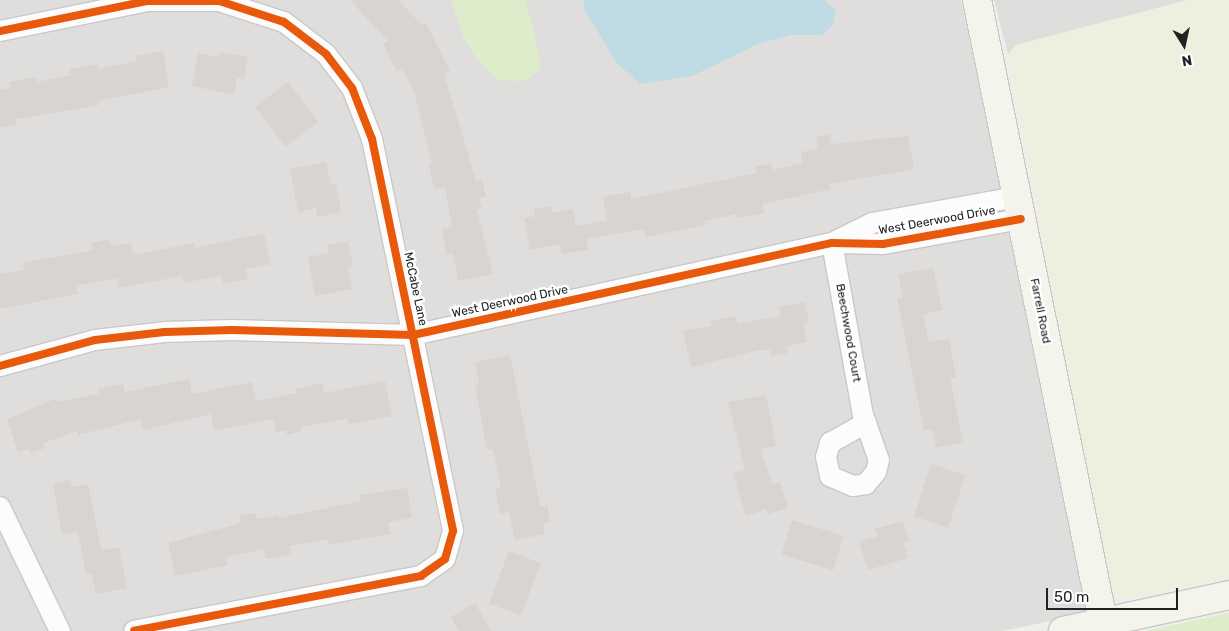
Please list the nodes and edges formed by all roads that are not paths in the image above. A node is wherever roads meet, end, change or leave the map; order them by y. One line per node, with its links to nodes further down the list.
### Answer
1 (977, 0): 3 (street, Farrell Road)
2 (0, 31): 5 (street, McCabe Lane)
3 (1019, 208): 4 (street, West Deerwood Drive); 10 (street, Farrell Road)
4 (832, 243): 5 (street, West Deerwood Drive); 7 (street, Beechwood Court)
5 (413, 335): 6 (street, West Deerwood Drive); 12 (street, McCabe Lane)
6 (0, 366)
7 (866, 423)
8 (0, 507): 11 (street)
9 (1229, 595): 10 (street)
10 (1104, 627): 13 (street)
11 (60, 631)
12 (134, 631)
13 (1063, 631)

